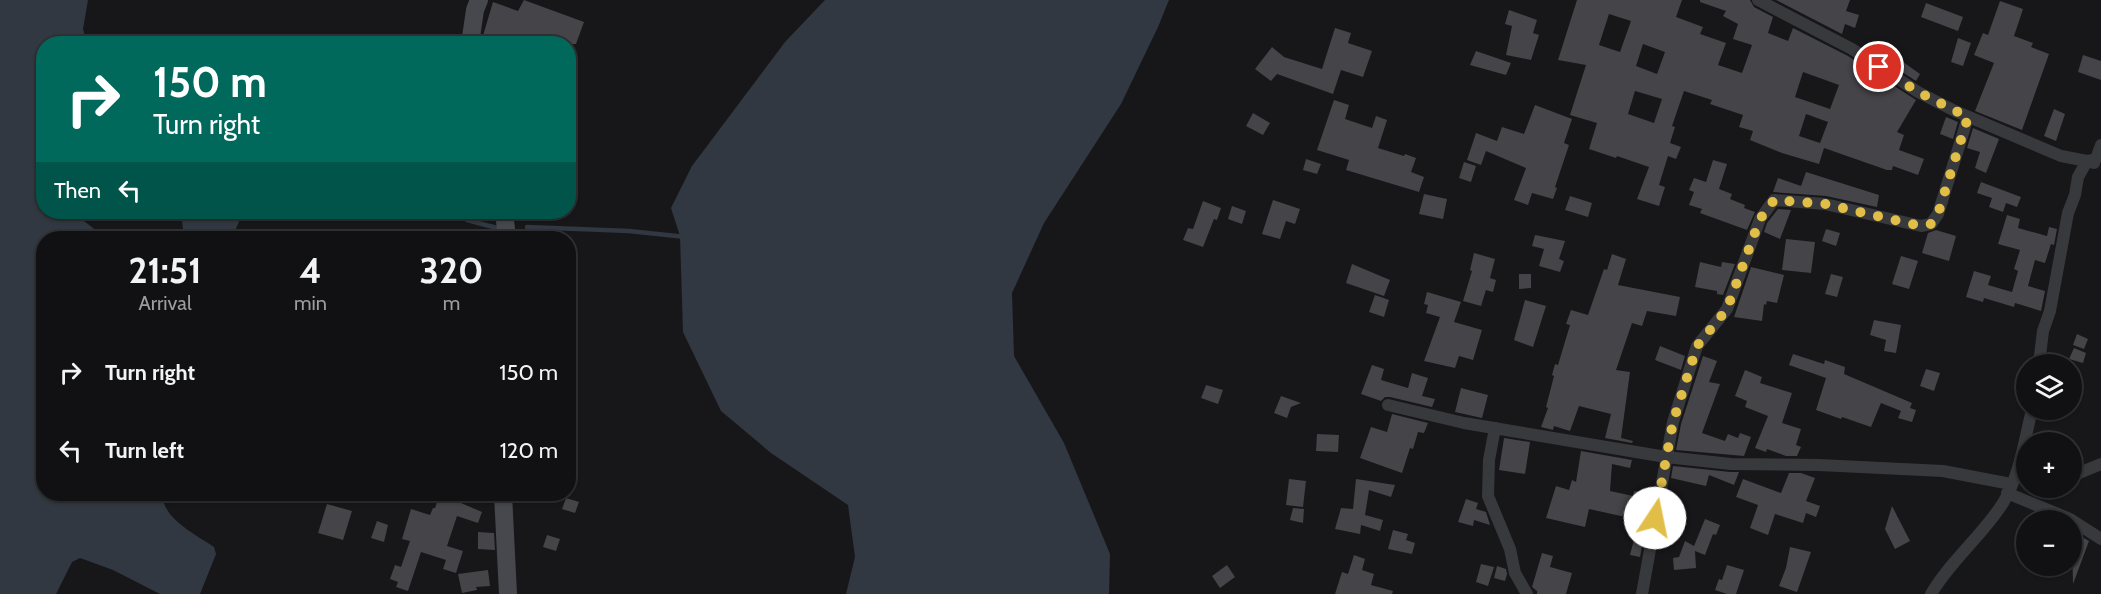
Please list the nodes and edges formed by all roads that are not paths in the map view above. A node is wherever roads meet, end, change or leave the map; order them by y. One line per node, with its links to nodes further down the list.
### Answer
1 (479, 0): 3 (street)
2 (1758, 0): 4 (street)
3 (471, 36)
4 (1968, 117): 6 (street); 11 (street)
5 (2101, 146): 6 (street)
6 (2087, 161): 7 (street); 8 (street)
7 (2101, 165)
8 (2040, 354)
9 (1388, 405): 10 (street)
10 (1495, 428): 11 (street); 19 (street)
11 (1666, 457): 15 (street); 20 (street)
12 (2101, 464): 13 (street)
13 (2082, 472)
14 (2016, 479): 15 (street)
15 (2009, 489): 17 (street); 21 (street)
16 (503, 501): 18 (street)
17 (2101, 539)
18 (508, 594)
19 (1527, 594)
20 (1642, 594)
21 (1931, 594)

